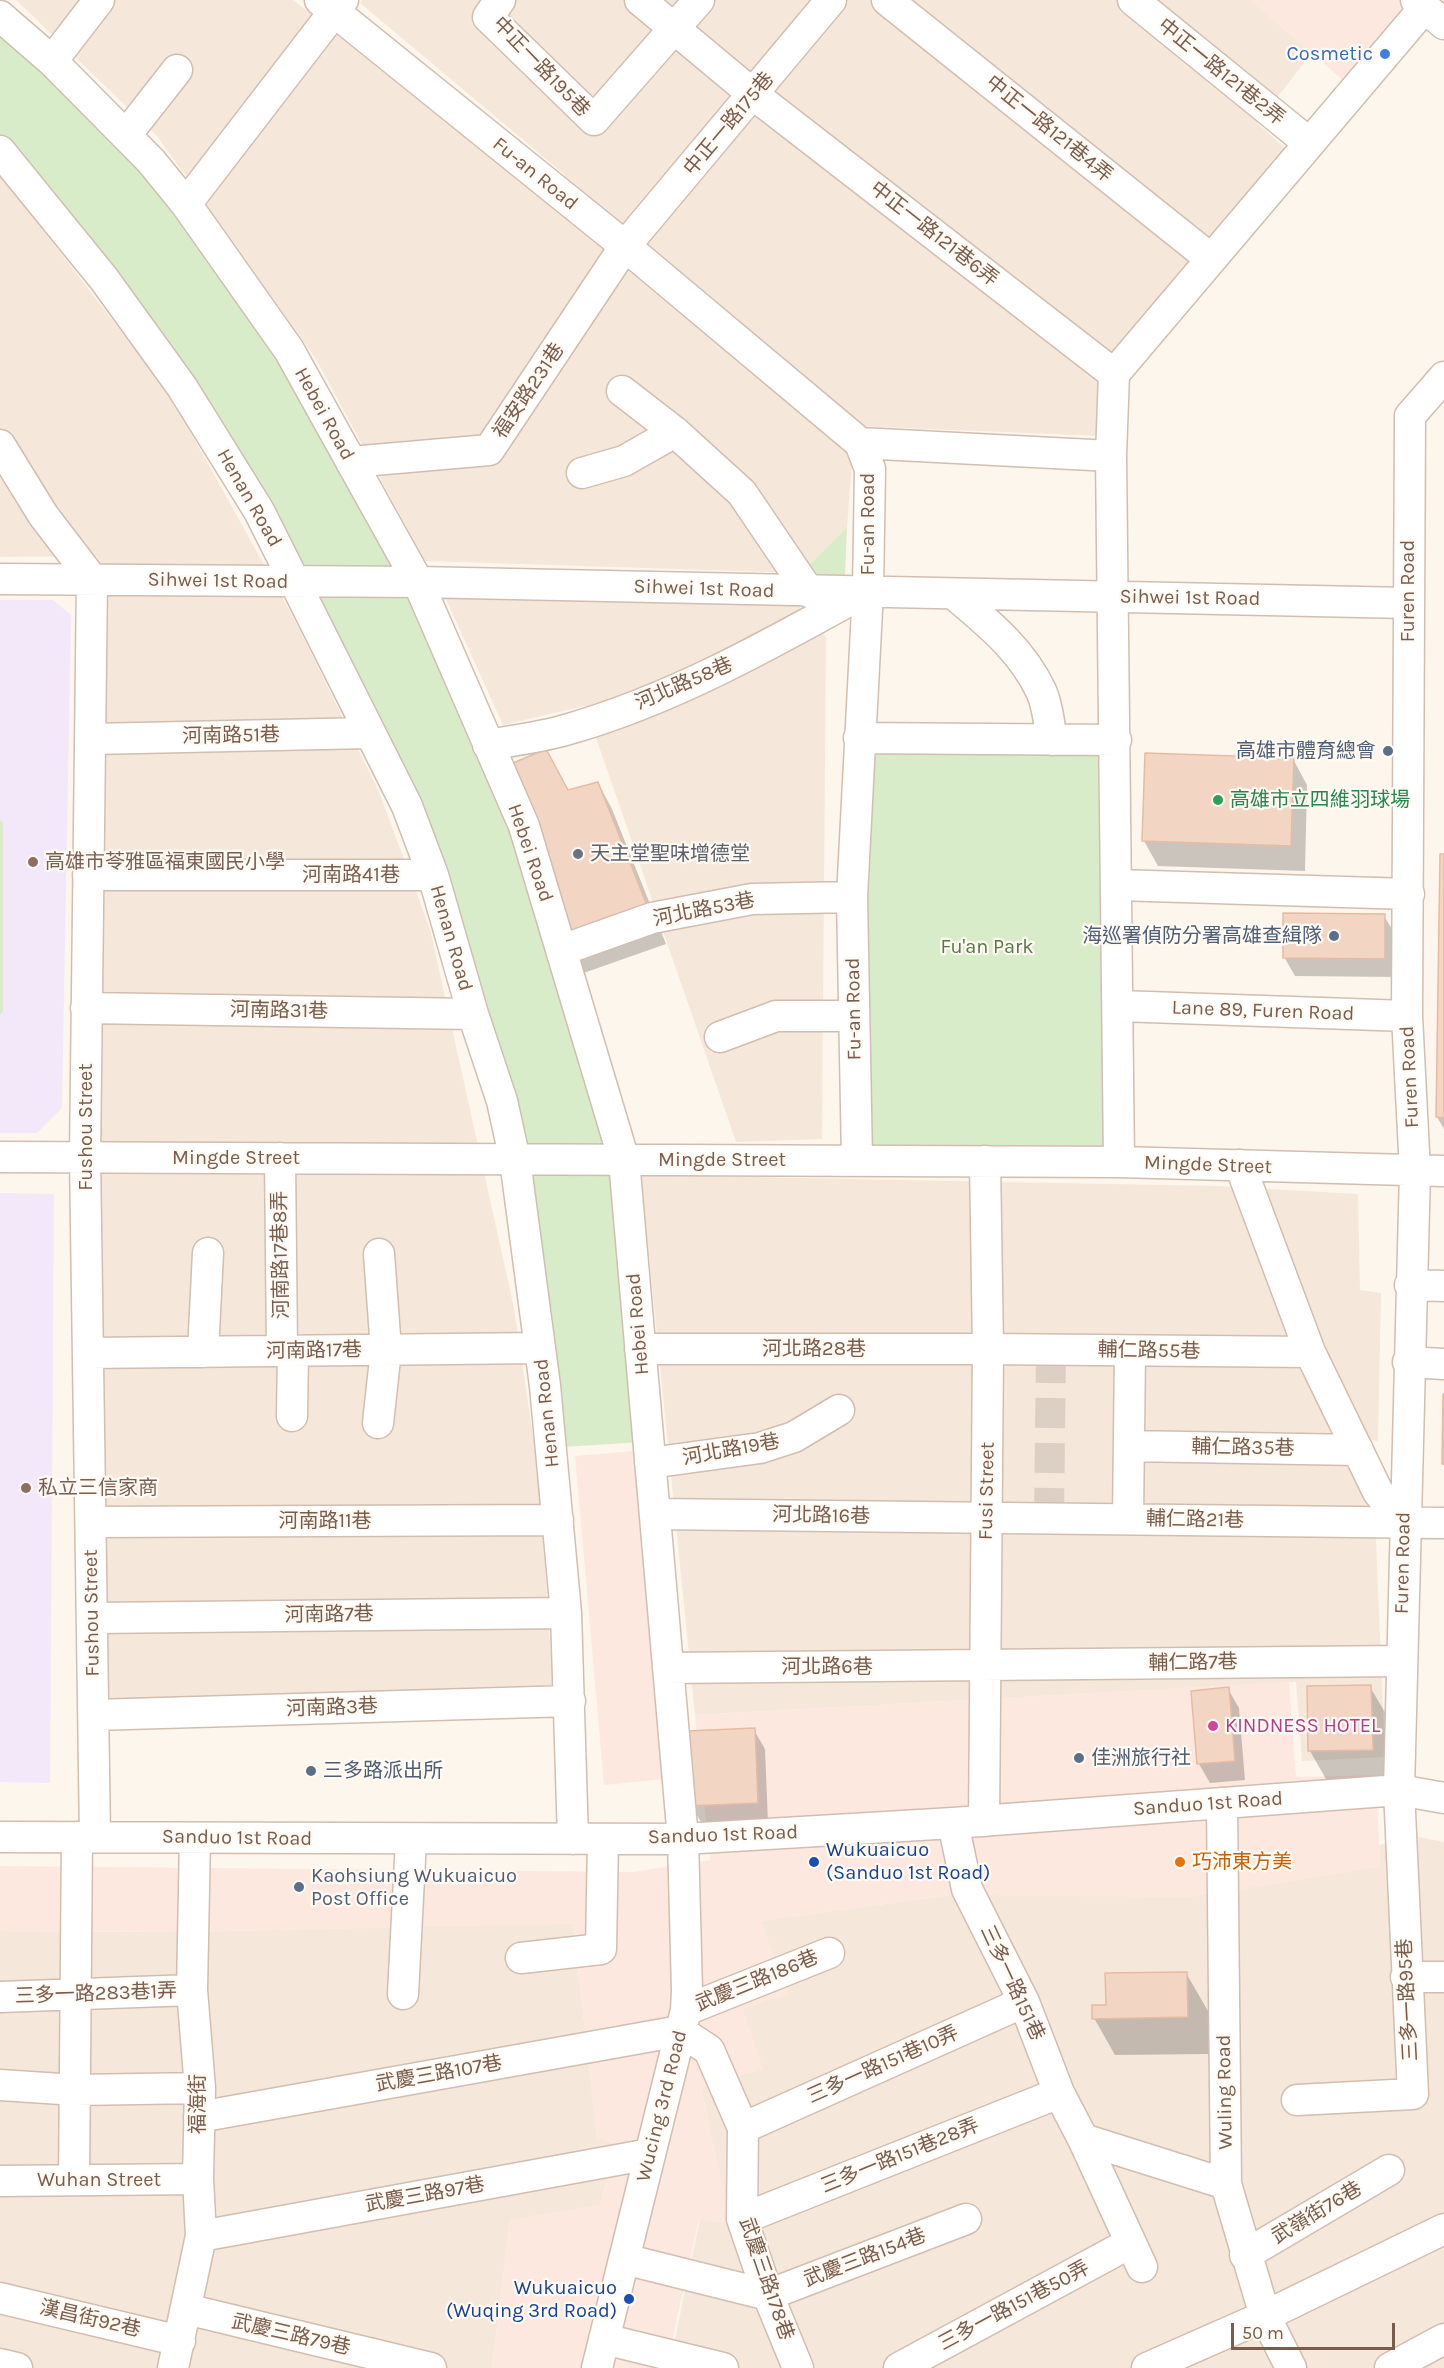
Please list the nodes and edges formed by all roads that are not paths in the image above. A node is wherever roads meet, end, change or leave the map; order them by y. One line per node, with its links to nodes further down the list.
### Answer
1 (99, 0): 12 (street)
2 (500, 0): 11 (street, 中正一路195巷)
3 (640, 0): 11 (street, 中正一路121巷6弄)
4 (699, 0): 11 (street, 中正一路195巷)
5 (831, 0): 14 (street, 中正一路175巷)
6 (887, 0): 20 (street, 中正一路121巷4弄)
7 (1132, 0): 16 (street, 中正一路121巷2弄)
8 (332, 4): 18 (street); 19 (street, Fu-an Road)
9 (1428, 10): 16 (street)
10 (0, 16): 12 (street, Hebei Road)
11 (675, 27): 14 (street, 中正一路121巷6弄)
12 (52, 62): 15 (street, Hebei Road)
13 (177, 70): 15 (street)
14 (754, 95): 19 (street, 中正一路175巷); 21 (street, 中正一路121巷6弄)
15 (126, 135): 18 (street, Hebei Road)
16 (1310, 143): 20 (street)
17 (0, 151): 33 (street, Henan Road)
18 (186, 204): 28 (street, Hebei Road)
19 (625, 246): 25 (street, Fu-an Road); 28 (street, 福安路231巷)
20 (1211, 259): 21 (street)
21 (1114, 374): 27 (street)
22 (1444, 377): 38 (street, Furen Road)
23 (622, 391): 24 (street)
24 (675, 432): 29 (street); 35 (street)
25 (860, 443): 27 (street); 34 (street, Fu-an Road)
26 (2, 450): 31 (street)
27 (1111, 456): 37 (street)
28 (351, 462): 32 (street, Hebei Road)
29 (582, 473)
30 (0, 579): 31 (street, Sihwei 1st Road)
31 (92, 579): 33 (street, Sihwei 1st Road); 41 (street, Fushou Street)
32 (418, 582): 33 (street, Sihwei 1st Road); 35 (street, Sihwei 1st Road); 44 (street, Hebei Road)
33 (297, 583): 39 (street, Henan Road)
34 (868, 591): 35 (street, Sihwei 1st Road); 36 (street, Sihwei 1st Road); 40 (street, Fu-an Road); 44 (street, 河北路58巷)
35 (809, 592)
36 (955, 595): 37 (street, Sihwei 1st Road); 42 (street)
37 (1113, 597): 38 (street, Sihwei 1st Road); 43 (street)
38 (1408, 603): 48 (street, Furen Road)
39 (369, 733): 41 (street, 河南路51巷); 46 (street, Henan Road)
40 (859, 738): 42 (street); 49 (street, Fu-an Road)
41 (92, 739): 45 (street, Fushou Street)
42 (1052, 740): 43 (street)
43 (1116, 740): 47 (street)
44 (488, 745): 50 (street, Hebei Road)
45 (88, 875): 46 (street, 河南路41巷); 52 (street, Fushou Street)
46 (433, 875): 53 (street, Henan Road)
47 (1117, 885): 48 (street); 51 (street)
48 (1409, 894): 55 (street, Furen Road)
49 (852, 897): 50 (street, 河北路53巷); 54 (street, Fu-an Road)
50 (562, 950): 61 (street, Hebei Road)
51 (1119, 1006): 55 (street, Lane 89, Furen Road); 64 (street)
52 (86, 1008): 53 (street, 河南路31巷); 58 (street, Fushou Street)
53 (473, 1014): 60 (street, Henan Road)
54 (854, 1016): 56 (street); 62 (street, Fu-an Road)
55 (1407, 1016): 66 (street, Furen Road)
56 (720, 1037)
57 (0, 1157): 58 (street, Mingde Street)
58 (85, 1157): 59 (street, Mingde Street); 80 (street, Fushou Street)
59 (280, 1158): 60 (street, Mingde Street); 76 (street, 河南路17巷8弄)
60 (516, 1160): 61 (street, Mingde Street); 72 (street, Henan Road)
61 (624, 1160): 62 (street, Mingde Street); 73 (street, Hebei Road)
62 (857, 1160): 63 (street, Mingde Street)
63 (985, 1161): 64 (street, Mingde Street); 74 (street, Fusi Street)
64 (1119, 1162): 65 (street, Mingde Street)
65 (1240, 1165): 66 (street, Mingde Street); 79 (street)
66 (1415, 1171): 67 (street, Mingde Street); 70 (street, Furen Road)
67 (1444, 1171)
68 (208, 1253): 78 (street)
69 (379, 1254): 75 (street)
70 (1410, 1285): 71 (street); 81 (street, Furen Road)
71 (1444, 1286)
72 (540, 1348): 75 (street, 河南路17巷); 92 (street, Henan Road)
73 (640, 1349): 74 (street, 河北路28巷); 88 (street, Hebei Road)
74 (988, 1349): 77 (street, 輔仁路55巷); 90 (street, Fusi Street)
75 (386, 1350): 76 (street, 河南路17巷); 85 (street)
76 (288, 1351): 78 (street, 河南路17巷); 84 (street, 河南路17巷8弄)
77 (1130, 1351): 79 (street, 輔仁路55巷); 86 (street)
78 (203, 1352): 80 (street, 河南路17巷)
79 (1310, 1352): 87 (street)
80 (89, 1353): 93 (street, Fushou Street)
81 (1408, 1362): 82 (street); 94 (street, Furen Road)
82 (1444, 1364)
83 (839, 1410): 88 (street, 河北路19巷)
84 (292, 1416)
85 (378, 1423)
86 (1129, 1446): 87 (street, 輔仁路35巷); 91 (street)
87 (1358, 1450): 94 (street)
88 (650, 1463): 89 (street, Hebei Road)
89 (655, 1514): 90 (street, 河北路16巷); 100 (street, Hebei Road)
90 (987, 1518): 91 (street, 輔仁路21巷); 99 (street, Fusi Street)
91 (1128, 1519): 94 (street, 輔仁路21巷)
92 (558, 1520): 93 (street, 河南路11巷); 96 (street, Henan Road)
93 (91, 1522): 97 (street, Fushou Street)
94 (1404, 1523): 95 (street, 輔仁路21巷); 98 (street, Furen Road)
95 (1444, 1523)
96 (566, 1613): 97 (street, 河南路7巷); 101 (street, Henan Road)
97 (93, 1618): 102 (street, Fushou Street)
98 (1401, 1660): 99 (street, 輔仁路7巷); 103 (street, Furen Road)
99 (985, 1666): 100 (street, 河北路6巷); 106 (street, Fusi Street)
100 (668, 1668): 113 (street, Hebei Road)
101 (570, 1701): 102 (street, 河南路3巷); 111 (street, Henan Road)
102 (94, 1715): 108 (street, Fushou Street)
103 (1399, 1790): 104 (street, Sanduo 1st Road); 105 (street, Sanduo 1st Road); 117 (street, 三多一路95巷)
104 (1444, 1798)
105 (1222, 1803): 106 (street, Sanduo 1st Road); 138 (street, Wuling Road)
106 (984, 1821): 107 (street, Sanduo 1st Road)
107 (953, 1823): 113 (street, Sanduo 1st Road); 123 (street, 三多一路151巷)
108 (86, 1837): 109 (street, Sanduo 1st Road); 110 (street, Sanduo 1st Road); 120 (street, Fushou Street)
109 (0, 1838)
110 (195, 1838): 114 (street, Sanduo 1st Road); 119 (street, 福海街)
111 (573, 1839): 112 (street, Sanduo 1st Road); 114 (street, Sanduo 1st Road)
112 (603, 1839): 113 (street, Sanduo 1st Road); 116 (street)
113 (683, 1839): 124 (street, Wucing 3rd Road)
114 (411, 1840): 121 (street)
115 (829, 1953): 124 (street, 武慶三路186巷)
116 (521, 1958)
117 (1406, 1977): 118 (street); 129 (street, 三多一路95巷)
118 (1444, 1977)
119 (192, 1990): 120 (street, 三多一路283巷1弄); 126 (street, 福海街)
120 (75, 1992): 122 (street, 三多一路283巷1弄); 127 (street, Fushou Street)
121 (403, 1994)
122 (0, 1997)
123 (1024, 2002): 128 (street, 三多一路151巷); 131 (street, 三多一路151巷10弄)
124 (683, 2021): 130 (street, 武慶三路107巷); 131 (street, 武慶三路178巷); 133 (street, Wucing 3rd Road)
125 (0, 2085): 127 (street)
126 (200, 2088): 127 (street); 130 (street, 福海街)
127 (76, 2090): 136 (street, Fushou Street)
128 (1059, 2093): 132 (street, 三多一路151巷); 139 (street, 三多一路151巷28弄)
129 (1297, 2100)
130 (199, 2117): 135 (street, 福海街)
131 (743, 2128): 139 (street, 武慶三路178巷)
132 (1083, 2139): 138 (street); 143 (street, 三多一路151巷)
133 (650, 2154): 142 (street, 武慶三路97巷); 145 (street, Wucing 3rd Road)
134 (1389, 2170): 144 (street, 武嶺街76巷)
135 (198, 2179): 136 (street, Wuhan Street); 142 (street, 福海街)
136 (74, 2180): 137 (street, Wuhan Street)
137 (0, 2181)
138 (1226, 2184): 144 (street, Wuling Road)
139 (742, 2219): 146 (street, 武慶三路178巷)
140 (966, 2219): 146 (street, 武慶三路154巷)
141 (1444, 2229): 149 (street)
142 (201, 2236): 148 (street, 福海街)
143 (1136, 2255): 159 (street, 三多一路151巷50弄)
144 (1245, 2255): 149 (street, Wuling Road)
145 (624, 2259): 146 (street); 150 (street, Wucing 3rd Road)
146 (768, 2295): 158 (street, 武慶三路178巷)
147 (0, 2298): 152 (street, 漢昌街92巷)
148 (186, 2309): 152 (street, 福海街); 155 (street, 武慶三路79巷)
149 (1265, 2316): 160 (street); 161 (street, Wuling Road)
150 (604, 2338): 156 (street, Wucing 3rd Road); 157 (street)
151 (1444, 2339): 162 (street)
152 (177, 2354)
153 (0, 2364): 154 (street)
154 (17, 2368)
155 (431, 2368)
156 (597, 2368)
157 (723, 2368)
158 (798, 2368)
159 (899, 2368)
160 (1147, 2368)
161 (1291, 2368)
162 (1390, 2368)

